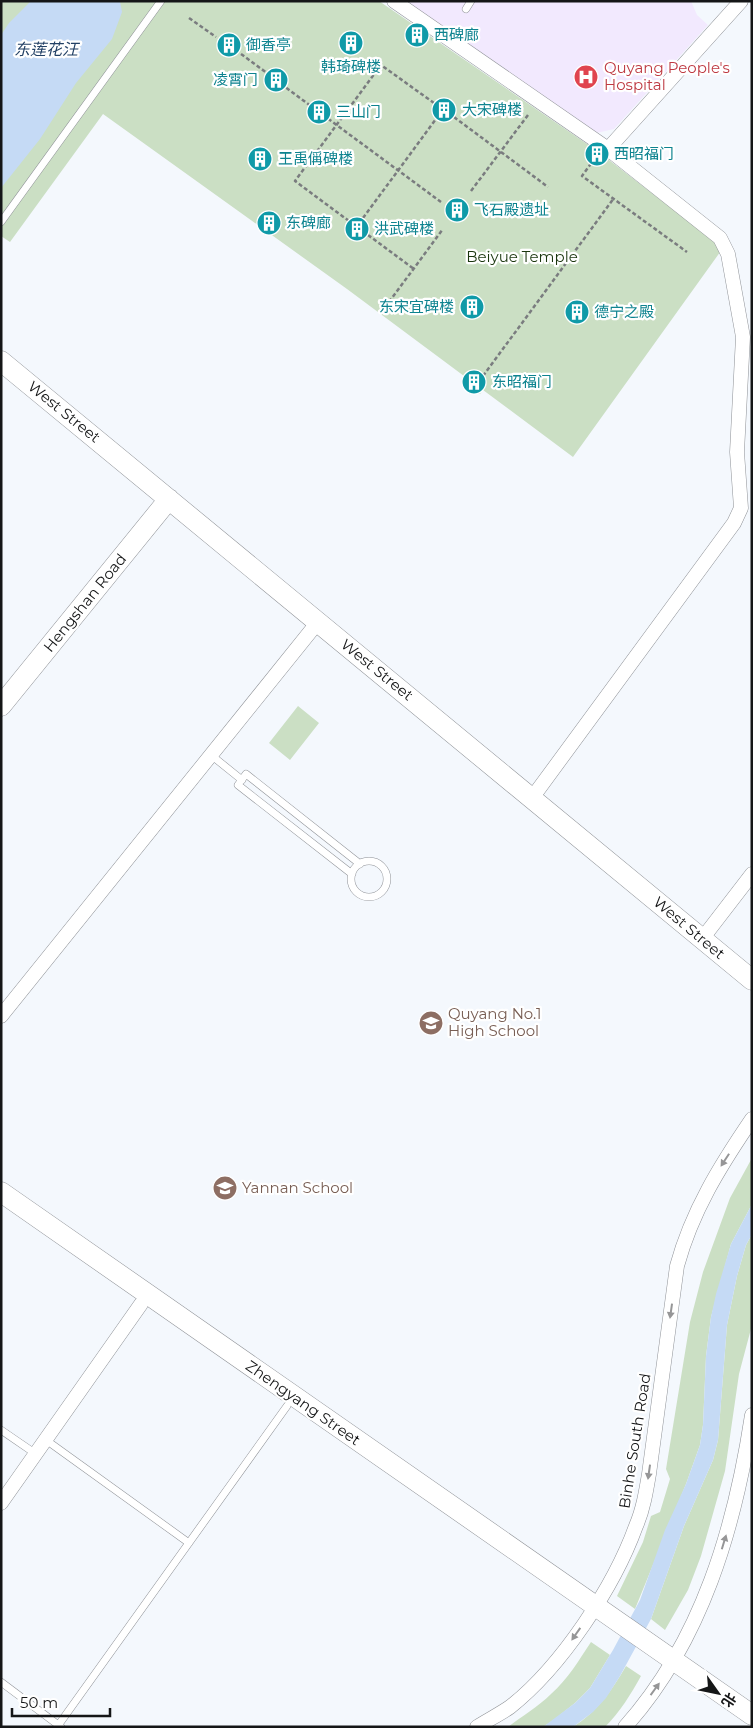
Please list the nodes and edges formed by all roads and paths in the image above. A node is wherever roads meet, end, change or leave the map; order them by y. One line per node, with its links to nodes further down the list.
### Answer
1 (161, 1): 26 (lane)
2 (394, 1): 16 (street)
3 (471, 1): 5 (lane)
4 (740, 1): 16 (street)
5 (466, 9)
6 (189, 18): 7 (path)
7 (216, 37)
8 (241, 54): 9 (path)
9 (271, 76)
10 (281, 84): 15 (path)
11 (434, 103): 15 (path)
12 (528, 115): 17 (path)
13 (454, 117): 17 (path)
14 (436, 119): 19 (path)
15 (337, 125): 19 (path); 25 (path)
16 (608, 149): 39 (street)
17 (500, 152): 20 (path); 21 (path)
18 (595, 158): 22 (path)
19 (398, 170): 23 (path); 24 (path)
20 (548, 187)
21 (471, 191)
22 (614, 198): 29 (path); 33 (path)
23 (441, 202)
24 (363, 218)
25 (349, 221)
26 (1, 222)
27 (443, 229): 30 (path)
28 (368, 235): 30 (path)
29 (687, 252)
30 (414, 269): 31 (path)
31 (389, 302)
32 (1, 361): 34 (main road, West Street)
33 (483, 376)
34 (170, 499): 35 (main road, West Street); 36 (main road, Hengshan Road)
35 (318, 622): 37 (street); 39 (main road, West Street)
36 (1, 706)
37 (210, 755): 38 (lane); 45 (street)
38 (242, 780): 40 (lane); 41 (lane)
39 (532, 798): 43 (main road, West Street)
40 (360, 864): 41 (lane); 41 (lane)
41 (352, 874)
42 (752, 874): 43 (street)
43 (702, 939): 44 (main road, West Street)
44 (752, 980)
45 (1, 1016)
46 (752, 1119): 57 (street, Binhe South Road, one-way to 57)
47 (1, 1192): 57 (main road, Zhengyang Street)
48 (1, 1206): 49 (main road, Zhengyang Street)
49 (141, 1304): 50 (main road, Zhengyang Street); 53 (street)
50 (287, 1406): 56 (lane); 57 (main road, Zhengyang Street)
51 (752, 1417): 58 (street, one-way to 51)
52 (1, 1430): 54 (lane)
53 (46, 1440): 54 (street); 56 (lane)
54 (36, 1454): 55 (street)
55 (1, 1503)
56 (189, 1543): 61 (lane)
57 (597, 1615): 58 (main road); 62 (street, Binhe South Road, one-way to 62)
58 (663, 1660): 60 (main road); 63 (street, one-way to 58); 64 (main road)
59 (1, 1682): 61 (lane)
60 (752, 1714)
61 (59, 1726)
62 (477, 1727)
63 (624, 1727)
64 (749, 1727)

